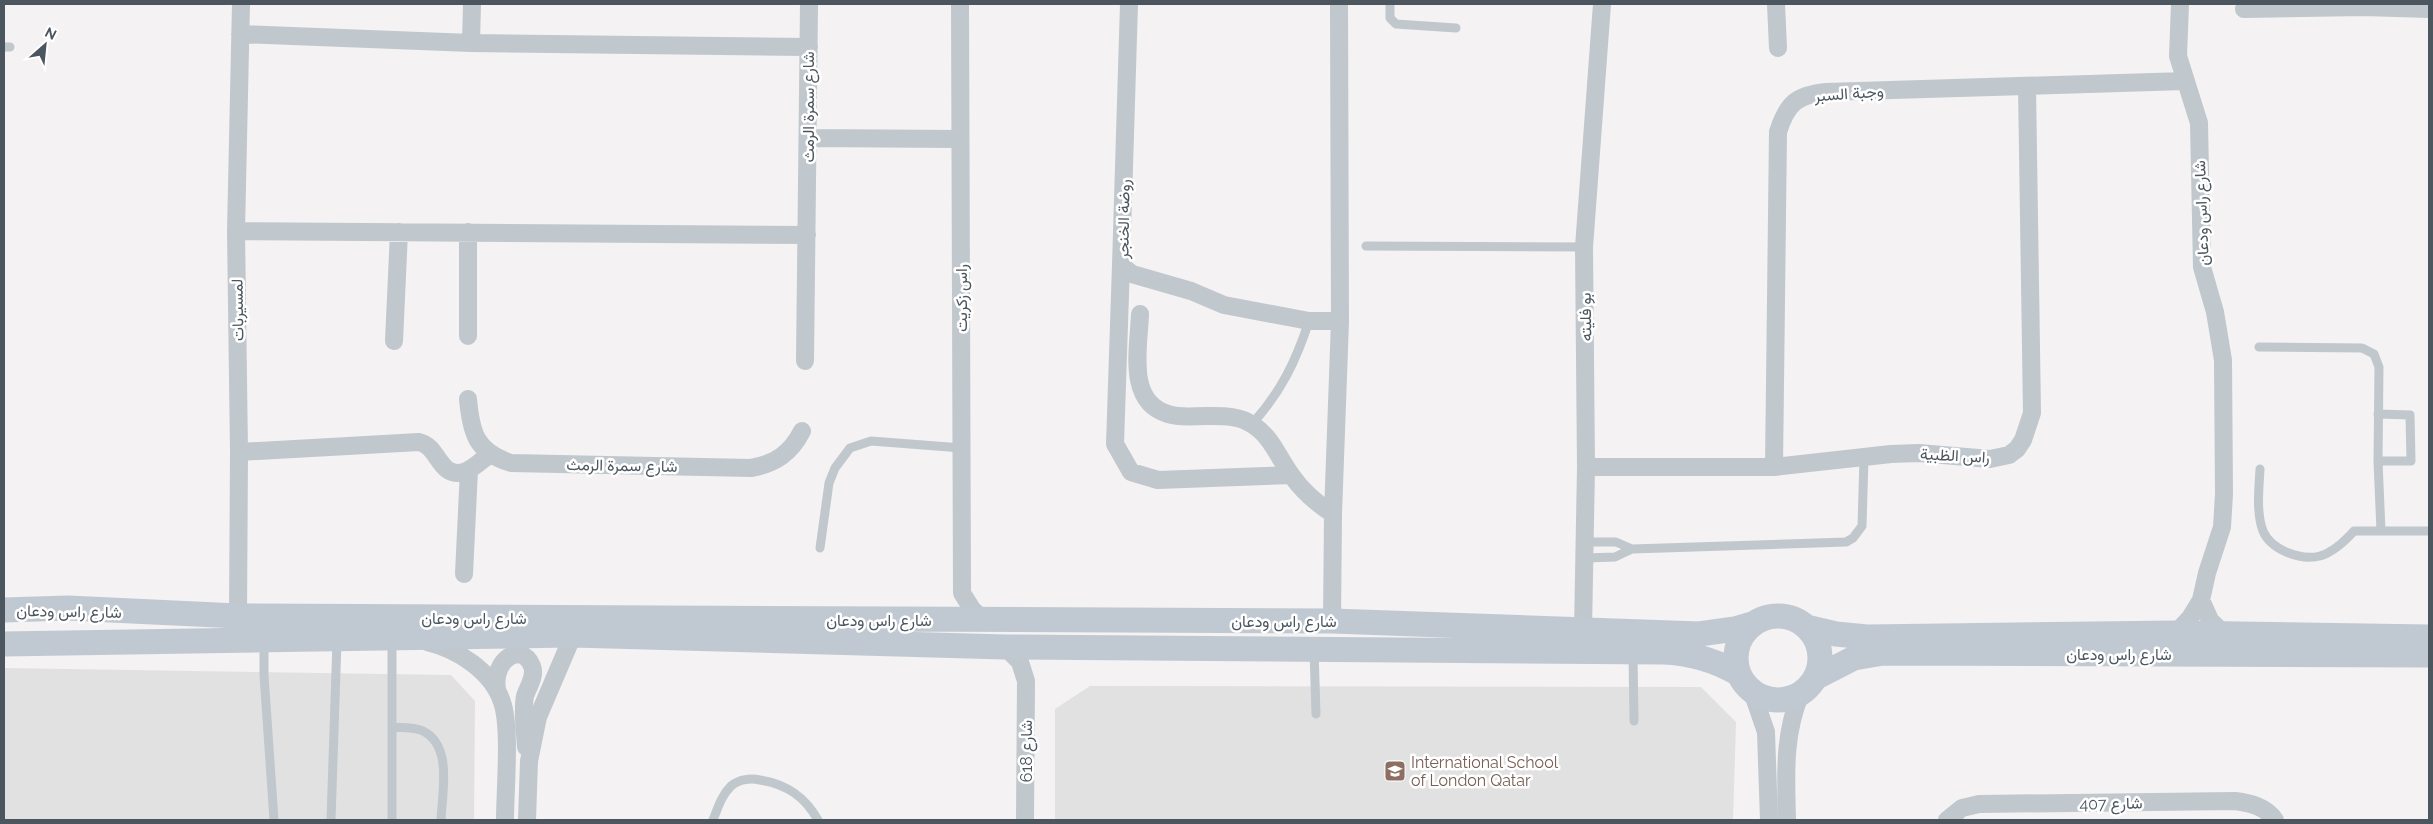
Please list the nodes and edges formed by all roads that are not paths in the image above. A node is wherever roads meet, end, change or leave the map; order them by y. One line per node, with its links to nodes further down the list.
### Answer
1 (241, 4): 14 (street, لمسيربات)
2 (472, 4): 15 (street)
3 (809, 4): 16 (street, شارع سمرة الرمث)
4 (960, 4): 21 (street, راس زكريت)
5 (1129, 4): 28 (street, روضة الخنجر)
6 (1339, 4): 31 (street)
7 (1390, 4): 13 (lane)
8 (1602, 4): 27 (street, بو فليته)
9 (1776, 4): 17 (street)
10 (2180, 4): 18 (street, شارع راس ودعان)
11 (2244, 9): 12 (street)
12 (2429, 9)
13 (1456, 28)
14 (240, 34): 15 (street); 22 (street, لمسيربات)
15 (471, 44): 16 (street)
16 (808, 47): 20 (street, شارع سمرة الرمث)
17 (1778, 48)
18 (2184, 81): 19 (street, وجبة السبر); 58 (street, شارع راس ودعان)
19 (2027, 86): 43 (street, راس الظبية); 46 (street, وجبة السبر)
20 (808, 138): 21 (street); 25 (street, شارع سمرة الرمث)
21 (960, 139): 40 (street, راس زكريت)
22 (236, 231): 23 (street); 41 (street, لمسيربات)
23 (399, 232): 24 (street); 33 (street)
24 (468, 232): 25 (street); 32 (street)
25 (807, 235): 35 (street, شارع سمرة الرمث)
26 (1366, 246): 27 (lane)
27 (1584, 247): 45 (street, بو فليته)
28 (1120, 265): 30 (street, روضة الخنجر); 49 (street)
29 (1140, 314): 38 (street)
30 (1309, 321): 31 (street, روضة الخنجر); 38 (lane)
31 (1340, 321): 50 (street)
32 (468, 336)
33 (394, 341)
34 (2259, 347): 37 (lane)
35 (806, 361)
36 (468, 399): 42 (street, شارع سمرة الرمث)
37 (2378, 414): 44 (lane); 44 (lane)
38 (1252, 424): 49 (street)
39 (802, 432): 42 (street, شارع سمرة الرمث)
40 (962, 448): 53 (lane); 57 (street, راس زكريت)
41 (239, 452): 48 (street); 60 (street, لمسيربات)
42 (490, 454): 48 (street)
43 (1864, 458): 46 (street, راس الظبية); 54 (lane)
44 (2378, 462): 51 (lane)
45 (1586, 467): 46 (street, راس الظبية); 55 (street, بو فليته)
46 (1774, 467)
47 (2260, 469): 51 (lane)
48 (469, 470): 56 (street)
49 (1291, 475): 50 (street)
50 (1333, 514): 63 (street)
51 (2381, 531): 52 (lane)
52 (2429, 531)
53 (820, 548)
54 (1632, 549): 55 (lane); 55 (lane)
55 (1586, 550): 66 (street, بو فليته)
56 (464, 574)
57 (962, 593): 61 (street); 62 (street)
58 (2201, 600): 67 (street, شارع راس ودعان); 69 (street)
59 (4, 610): 60 (street, شارع راس ودعان)
60 (238, 616): 61 (street, شارع راس ودعان)
61 (941, 621): 62 (street, شارع راس ودعان)
62 (985, 621): 63 (street, شارع راس ودعان)
63 (1332, 621): 66 (street, شارع راس ودعان)
64 (1752, 624): 65 (street); 66 (street, شارع راس ودعان); 81 (street)
65 (1806, 626): 67 (street, شارع راس ودعان); 82 (street)
66 (1583, 631)
67 (2176, 633): 69 (street, شارع راس ودعان)
68 (573, 635): 72 (street, شارع راس ودعان); 75 (street, شارع راس ودعان); 87 (street)
69 (2225, 635): 70 (street, شارع راس ودعان)
70 (2429, 637)
71 (338, 638): 72 (street, شارع راس ودعان); 73 (street, شارع راس ودعان); 89 (lane)
72 (402, 638): 83 (street); 86 (lane)
73 (264, 639): 74 (street, شارع راس ودعان); 88 (lane)
74 (4, 644)
75 (1005, 647): 76 (street, شارع راس ودعان); 80 (street, شارع 618)
76 (1047, 648): 77 (street, شارع راس ودعان); 80 (street, شارع 618)
77 (1314, 650): 78 (street, شارع راس ودعان); 84 (lane)
78 (1633, 652): 81 (street, شارع راس ودعان); 85 (lane)
79 (2429, 655): 82 (street, شارع راس ودعان)
80 (1026, 682): 96 (street, شارع 618)
81 (1746, 682): 82 (street); 97 (street)
82 (1808, 685): 98 (street)
83 (497, 690): 87 (street); 92 (street)
84 (1316, 714)
85 (1634, 721)
86 (393, 727): 90 (lane); 91 (lane)
87 (528, 775): 93 (street)
88 (274, 820)
89 (331, 820)
90 (392, 820)
91 (441, 820)
92 (505, 820)
93 (527, 820)
94 (713, 820): 95 (lane)
95 (818, 820)
96 (1025, 820)
97 (1769, 820)
98 (1787, 820)
99 (1946, 820): 100 (street, شارع 407)
100 (2275, 820)

